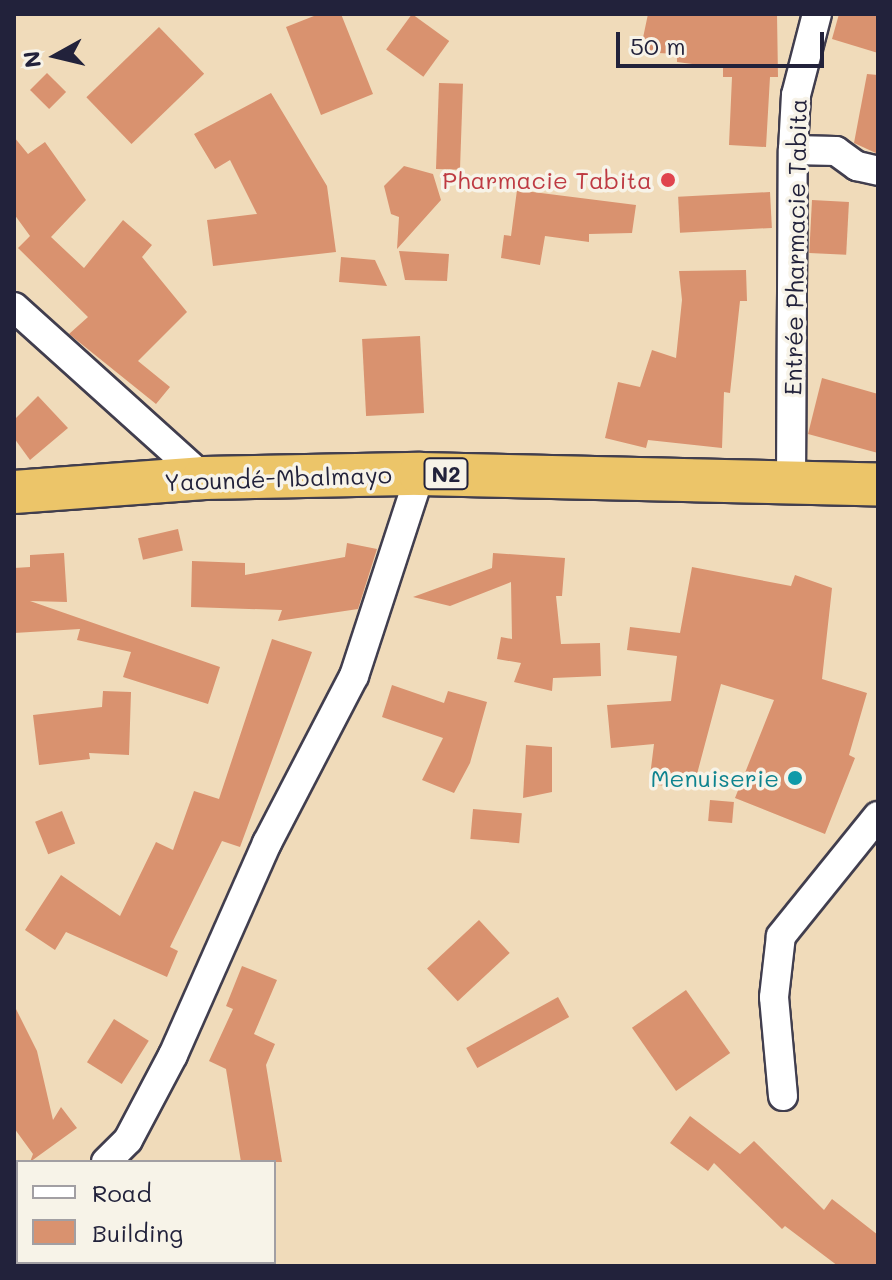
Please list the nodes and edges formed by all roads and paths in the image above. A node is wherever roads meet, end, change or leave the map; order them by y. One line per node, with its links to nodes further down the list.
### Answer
1 (817, 14): 2 (street, Entrée Pharmacie Tabita)
2 (793, 150): 3 (street); 7 (street, Entrée Pharmacie Tabita)
3 (878, 171)
4 (14, 307): 6 (street)
5 (420, 474): 6 (highway, Yaoundé-Mbalmayo / N2); 7 (highway, Yaoundé-Mbalmayo / N2); 12 (street)
6 (204, 478): 9 (highway, Yaoundé-Mbalmayo / N2)
7 (791, 483): 8 (highway, Yaoundé-Mbalmayo / N2)
8 (878, 484)
9 (14, 492)
10 (878, 816): 11 (street)
11 (783, 1096)
12 (108, 1160)

